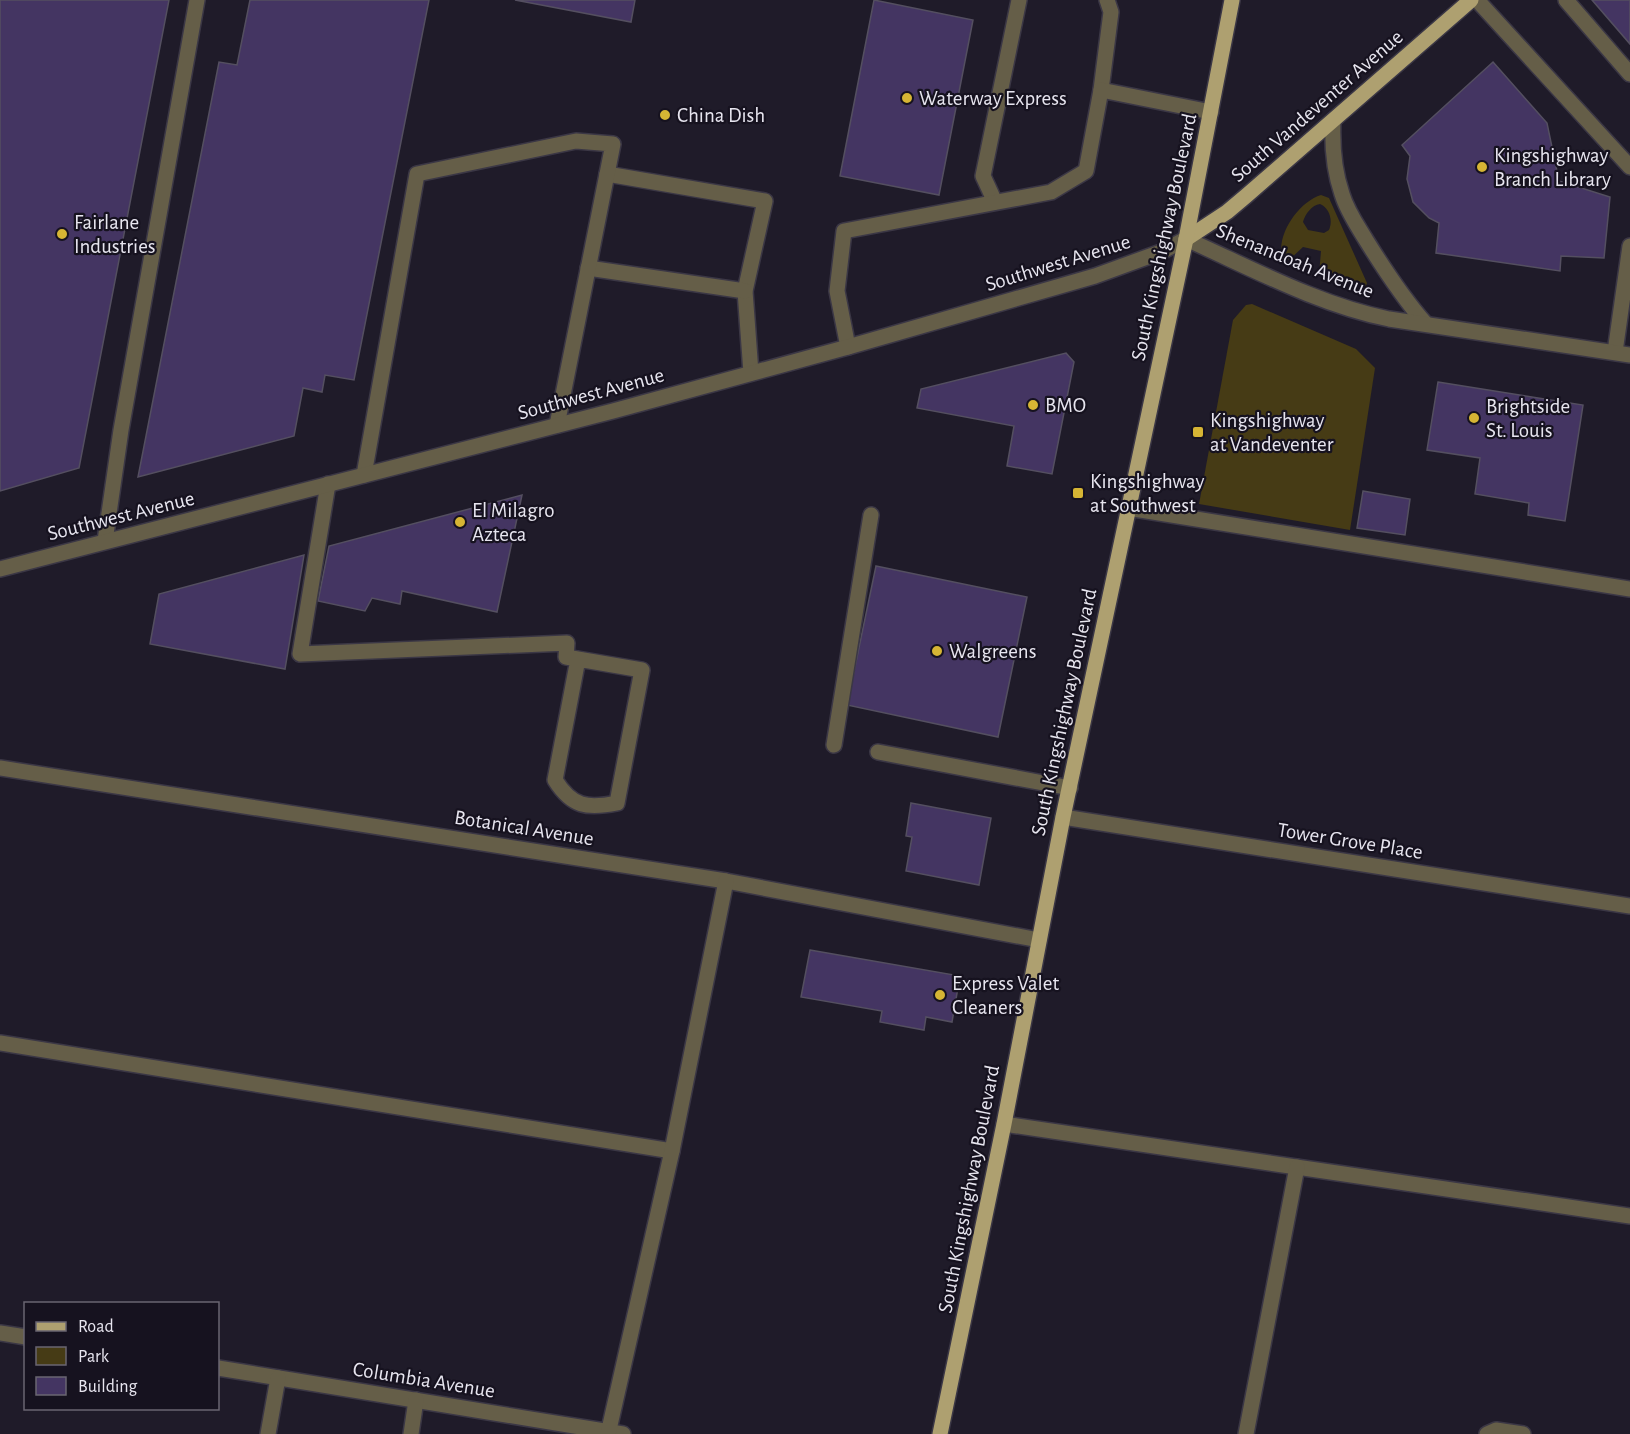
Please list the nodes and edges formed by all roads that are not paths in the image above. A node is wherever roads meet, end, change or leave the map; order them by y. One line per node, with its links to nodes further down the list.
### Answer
1 (196, 0): 28 (street)
2 (1019, 0): 14 (street)
3 (1107, 0): 9 (street)
4 (1232, 0): 10 (main road, South Kingshighway Boulevard)
5 (1471, 0): 11 (main road, South Vandeventer Avenue)
6 (1477, 0): 12 (street)
7 (1566, 0): 8 (street)
8 (1630, 74)
9 (1101, 90): 10 (street); 14 (street)
10 (1211, 112): 15 (main road, South Kingshighway Boulevard)
11 (1333, 121): 15 (main road, South Vandeventer Avenue); 19 (street, Shenandoah Avenue)
12 (1630, 167)
13 (607, 174): 17 (street); 18 (street); 24 (street)
14 (994, 202): 20 (street)
15 (1186, 239): 19 (street, Shenandoah Avenue); 20 (street, Southwest Avenue); 26 (main road, South Kingshighway Boulevard)
16 (1630, 246): 21 (street)
17 (588, 268): 18 (street); 23 (street)
18 (745, 291): 22 (street)
19 (1425, 323): 21 (street, Shenandoah Avenue)
20 (848, 347): 22 (street, Southwest Avenue)
21 (1622, 354)
22 (751, 373): 23 (street, Southwest Avenue)
23 (557, 425): 24 (street, Southwest Avenue)
24 (364, 475): 25 (street, Southwest Avenue)
25 (328, 484): 28 (street, Southwest Avenue); 31 (street)
26 (1128, 508): 30 (street); 35 (main road, South Kingshighway Boulevard)
27 (871, 515): 32 (street)
28 (105, 541): 29 (street, Southwest Avenue)
29 (0, 569)
30 (1630, 589)
31 (578, 659): 31 (street)
32 (834, 745)
33 (878, 752): 35 (street)
34 (0, 768): 37 (street, Botanical Avenue)
35 (1070, 788): 36 (main road, South Kingshighway Boulevard)
36 (1063, 817): 38 (street, Tower Grove Place); 39 (main road, South Kingshighway Boulevard)
37 (726, 881): 39 (street, Botanical Avenue); 42 (street)
38 (1630, 906)
39 (1039, 940): 41 (main road, South Kingshighway Boulevard)
40 (0, 1043): 42 (street)
41 (1004, 1124): 43 (street); 53 (main road, South Kingshighway Boulevard)
42 (672, 1151): 50 (street)
43 (1297, 1167): 44 (street); 54 (street)
44 (1630, 1216)
45 (0, 1333): 46 (street)
46 (24, 1337)
47 (219, 1368): 48 (street, Columbia Avenue)
48 (278, 1378): 49 (street, Columbia Avenue); 51 (street)
49 (416, 1400): 50 (street, Columbia Avenue); 52 (street)
50 (613, 1433)
51 (268, 1434)
52 (411, 1434)
53 (940, 1434)
54 (1246, 1434)
55 (1486, 1434): 56 (street)
56 (1523, 1434)

